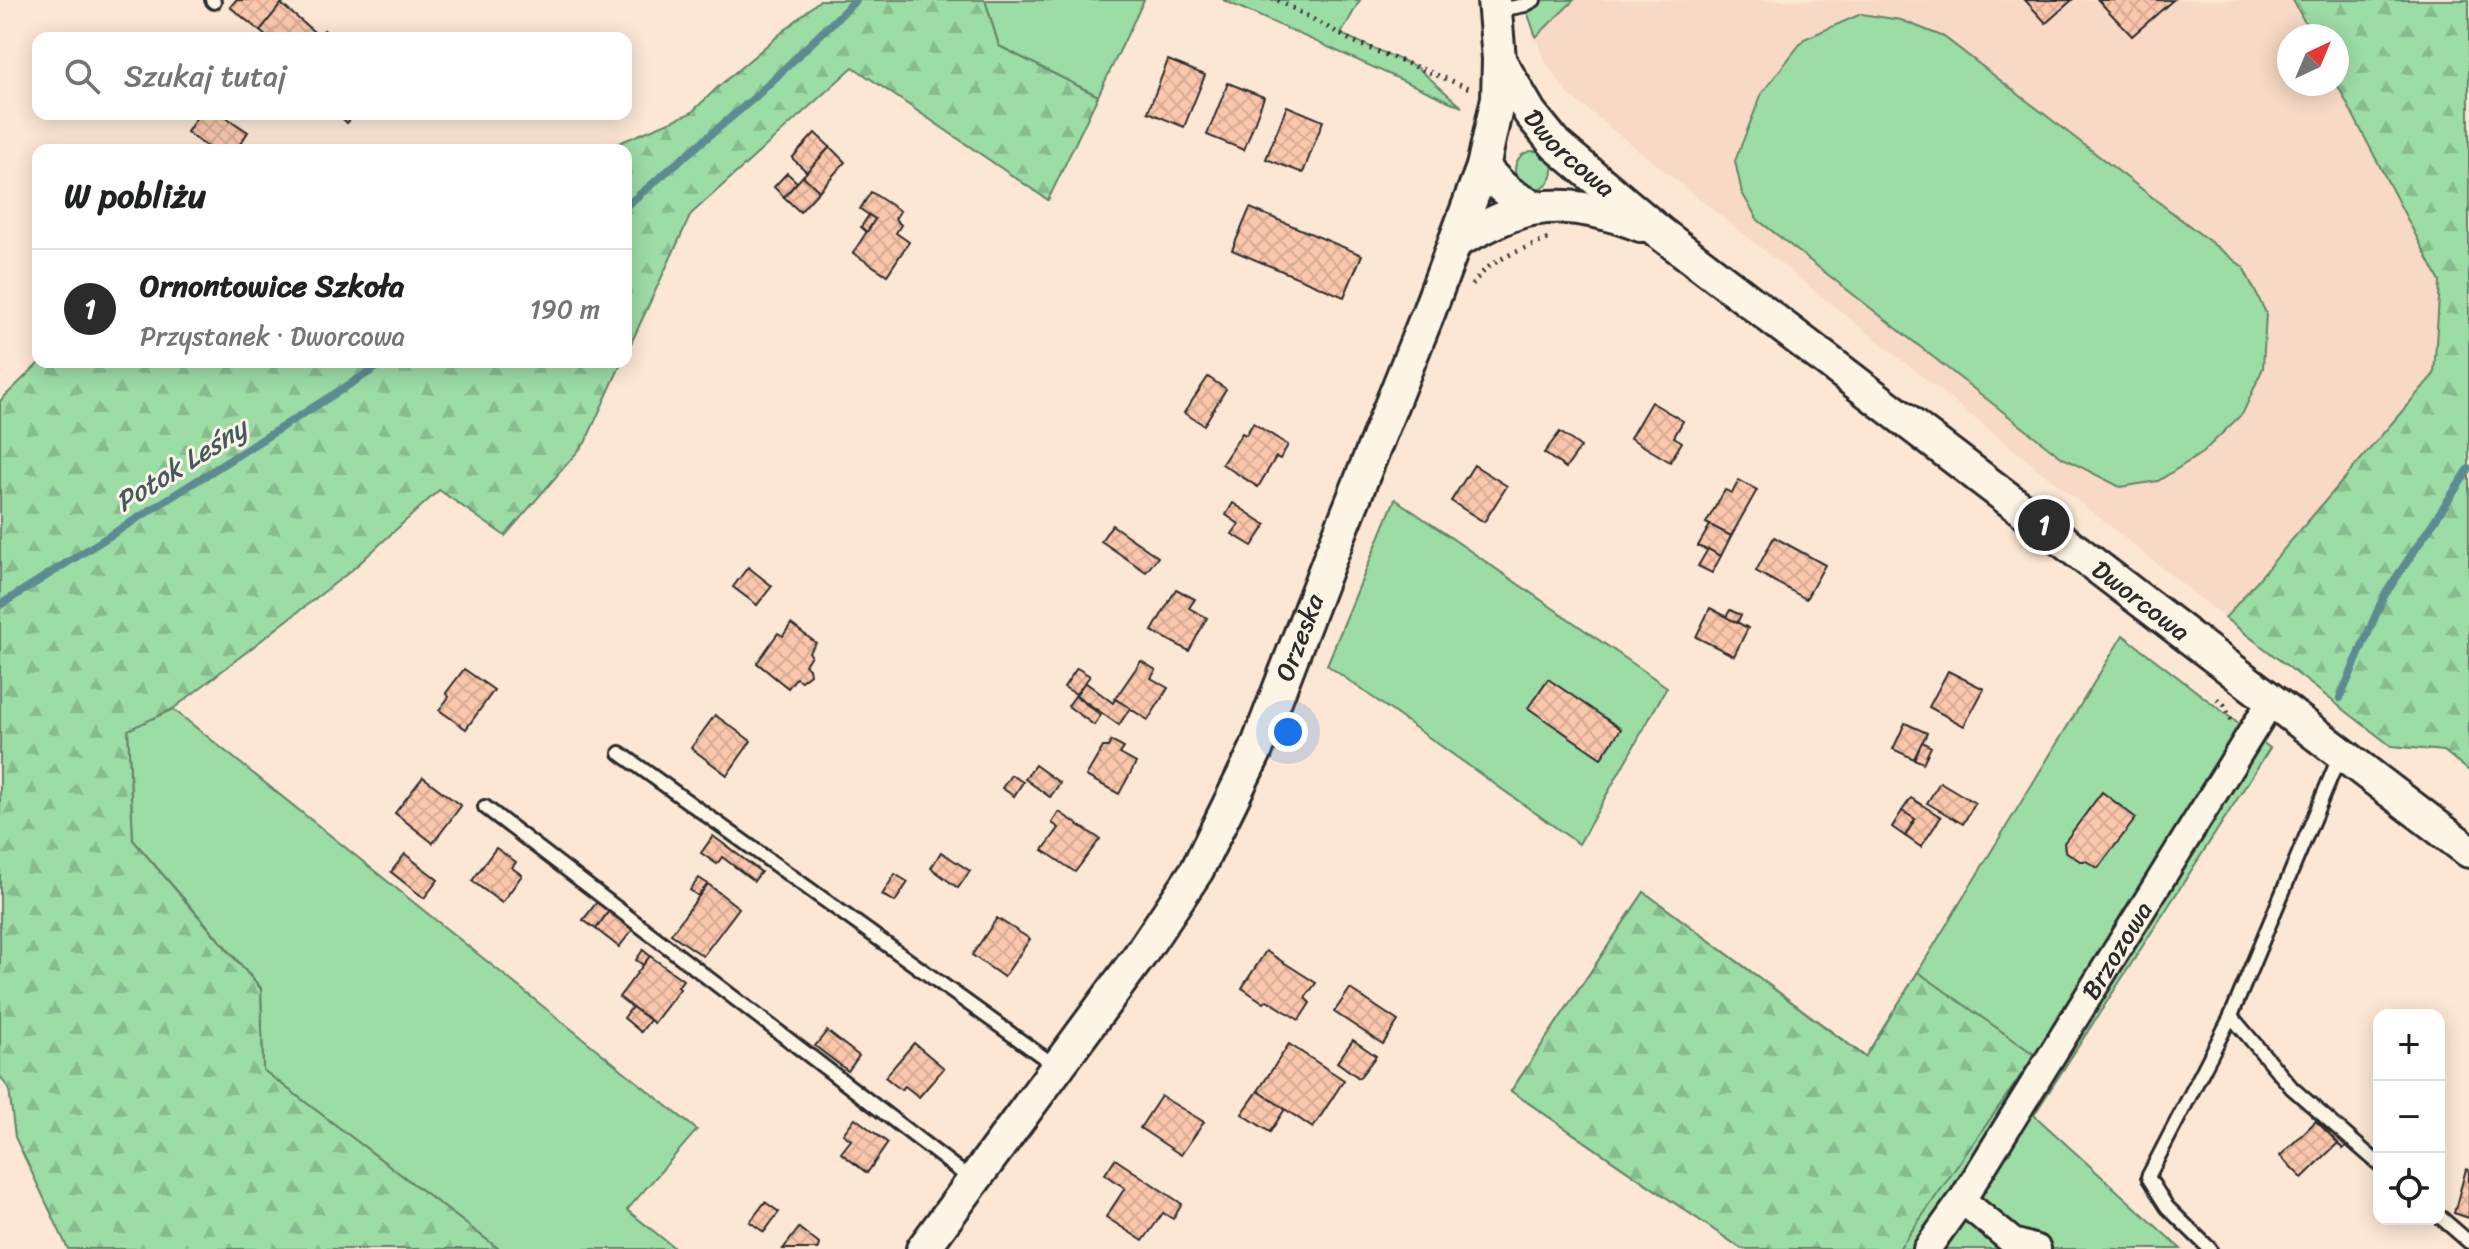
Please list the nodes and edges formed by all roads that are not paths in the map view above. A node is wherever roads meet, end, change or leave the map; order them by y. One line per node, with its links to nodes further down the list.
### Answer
1 (1534, 0): 2 (lane)
2 (1494, 5): 3 (street, Orzeska)
3 (1499, 59): 4 (street, Dworcowa); 5 (street, Orzeska)
4 (1561, 149): 5 (street); 6 (street); 7 (street, Dworcowa)
5 (1487, 152): 6 (street); 8 (street, Orzeska)
6 (1547, 218): 7 (street, Dworcowa); 8 (street, Dworcowa)
7 (1659, 232): 9 (street, Dworcowa)
8 (1456, 241): 15 (street, Orzeska)
9 (2271, 701): 11 (street, Dworcowa); 18 (street, Brzozowa)
10 (620, 753): 15 (lane)
11 (2340, 755): 13 (street, Dworcowa); 14 (lane)
12 (485, 807): 17 (lane)
13 (2469, 851)
14 (2231, 1016): 16 (lane); 24 (lane)
15 (1057, 1067): 17 (street, Orzeska)
16 (2373, 1159)
17 (973, 1181): 21 (street, Orzeska)
18 (1962, 1200): 22 (street, Brzozowa); 23 (street)
19 (2445, 1221): 20 (lane)
20 (2469, 1242)
21 (923, 1249)
22 (1927, 1249)
23 (2037, 1249)
24 (2210, 1249)

